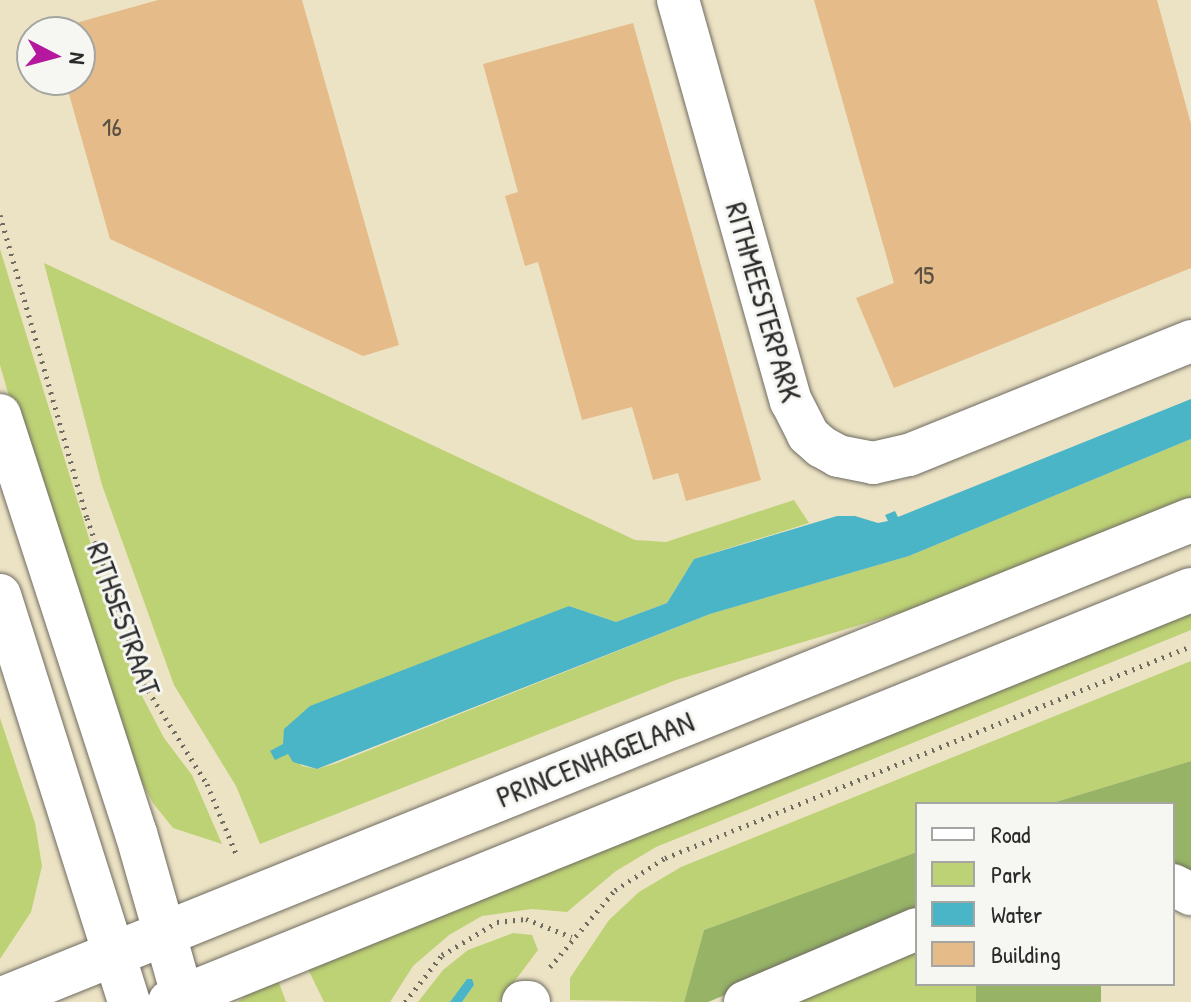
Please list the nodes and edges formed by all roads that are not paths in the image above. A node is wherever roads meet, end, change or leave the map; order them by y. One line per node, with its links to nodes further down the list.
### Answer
1 (678, 0): 2 (street, RITHMEESTERPARK)
2 (1191, 341)
3 (0, 415): 8 (street, RITHSESTRAAT)
4 (1191, 520): 8 (main road, PRINCENHAGELAAN)
5 (1191, 590): 11 (main road)
6 (0, 595): 9 (street)
7 (915, 930): 13 (street)
8 (167, 931): 9 (main road, PRINCENHAGELAAN); 11 (street, RITHSESTRAAT)
9 (115, 952): 10 (main road, PRINCENHAGELAAN); 12 (street)
10 (0, 1000)
11 (179, 1000)
12 (129, 1002)
13 (745, 1002)

